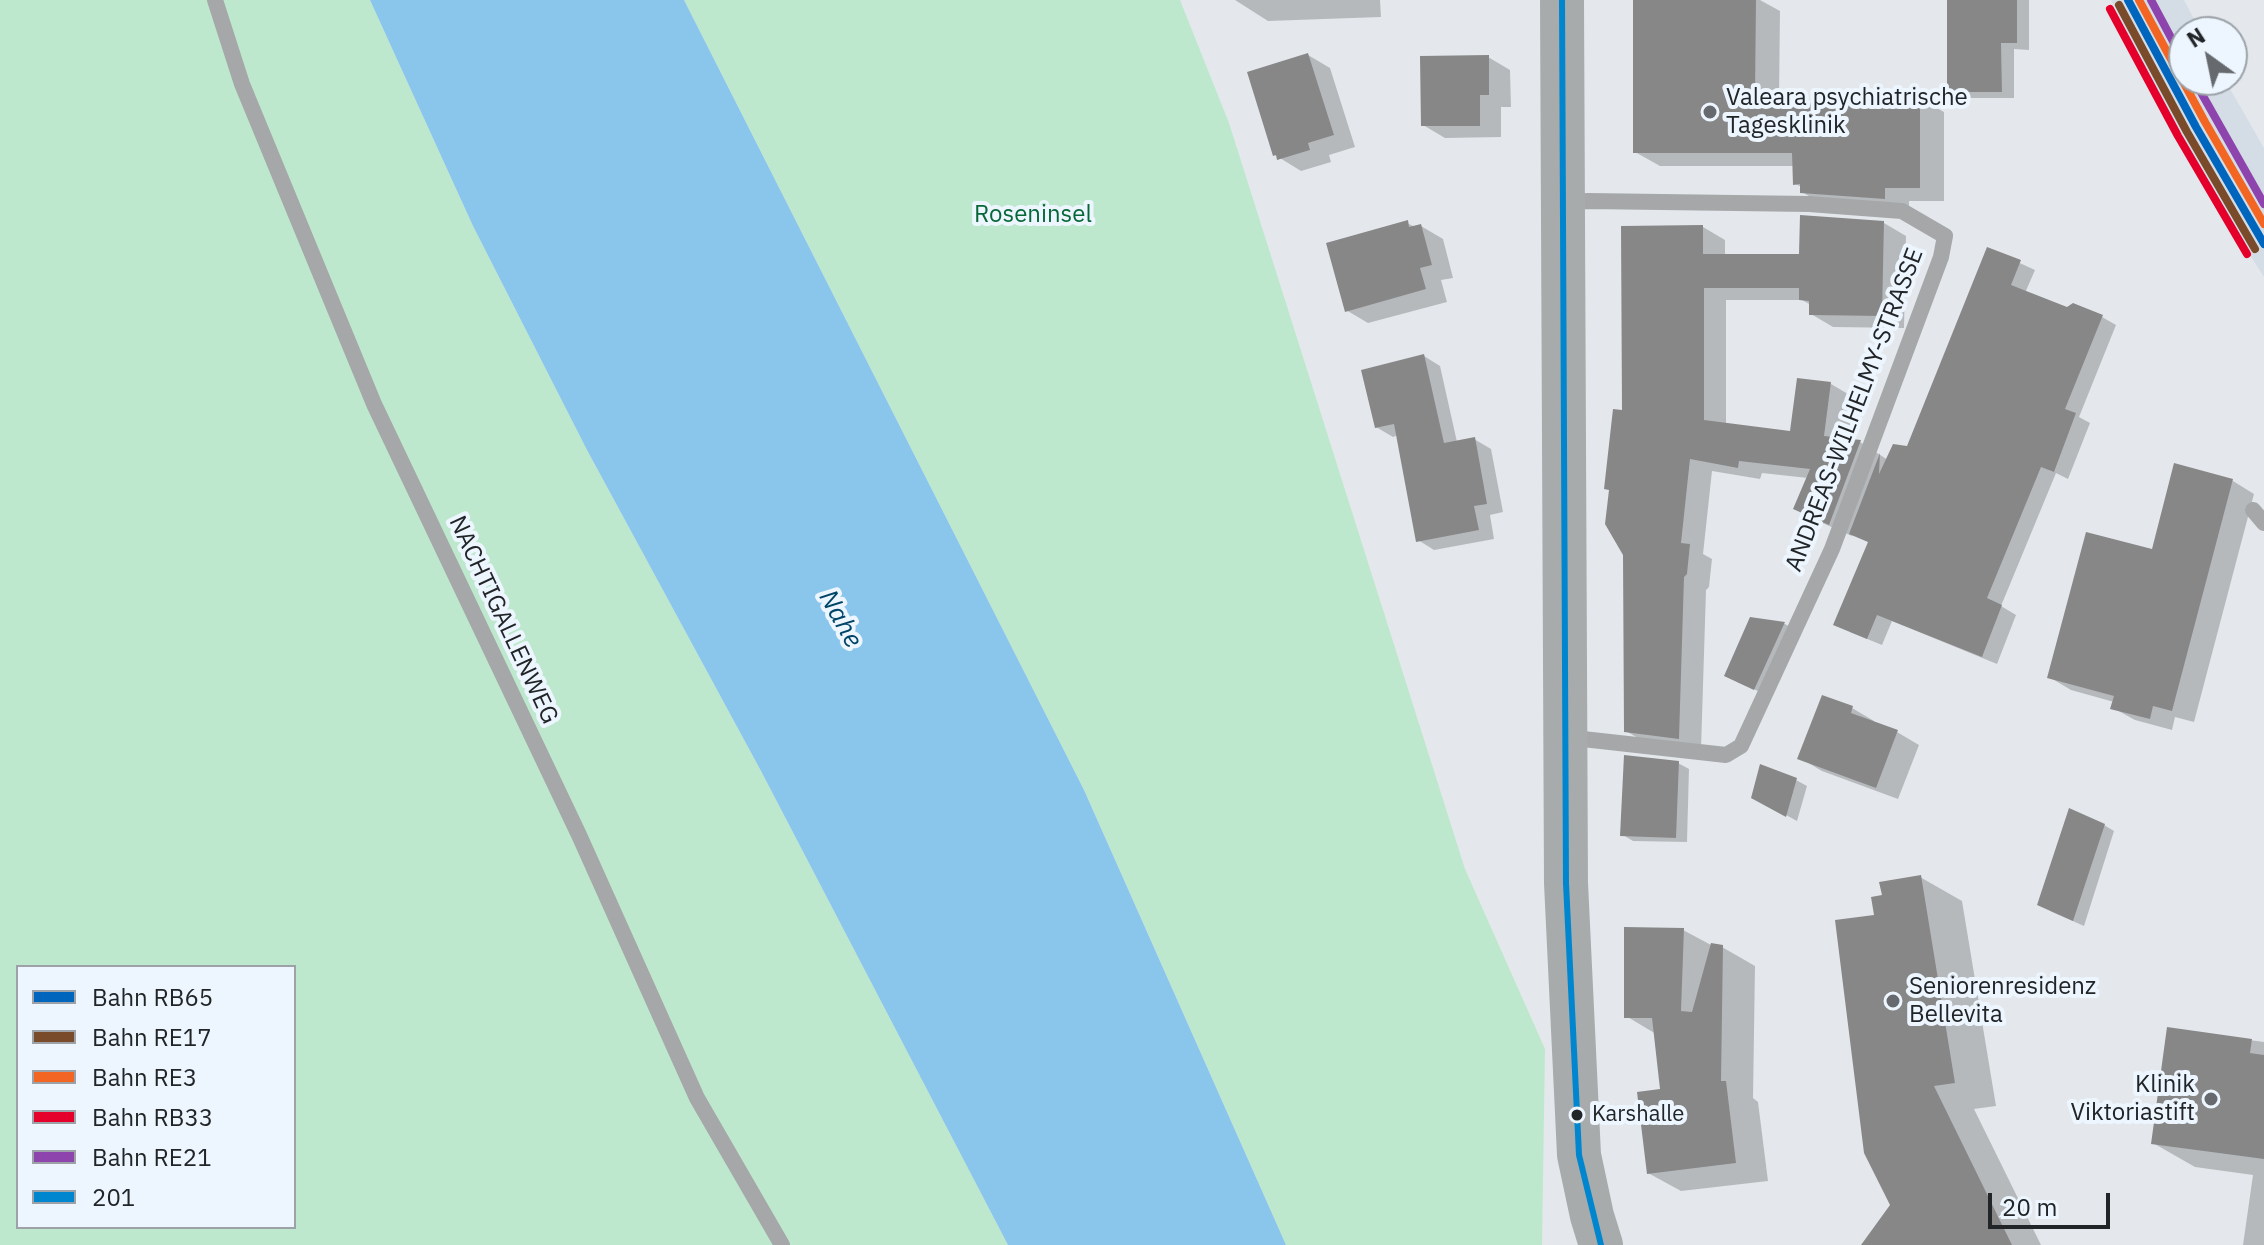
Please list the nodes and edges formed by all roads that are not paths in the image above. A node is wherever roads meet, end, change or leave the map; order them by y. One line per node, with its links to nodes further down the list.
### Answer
1 (215, 0): 5 (lane, NACHTIGALLENWEG)
2 (1562, 0): 3 (main road)
3 (1562, 203): 4 (main road); 4 (lane, ANDREAS-WILHELMY-STRASSE)
4 (1563, 737): 6 (main road)
5 (782, 1245)
6 (1601, 1245)

